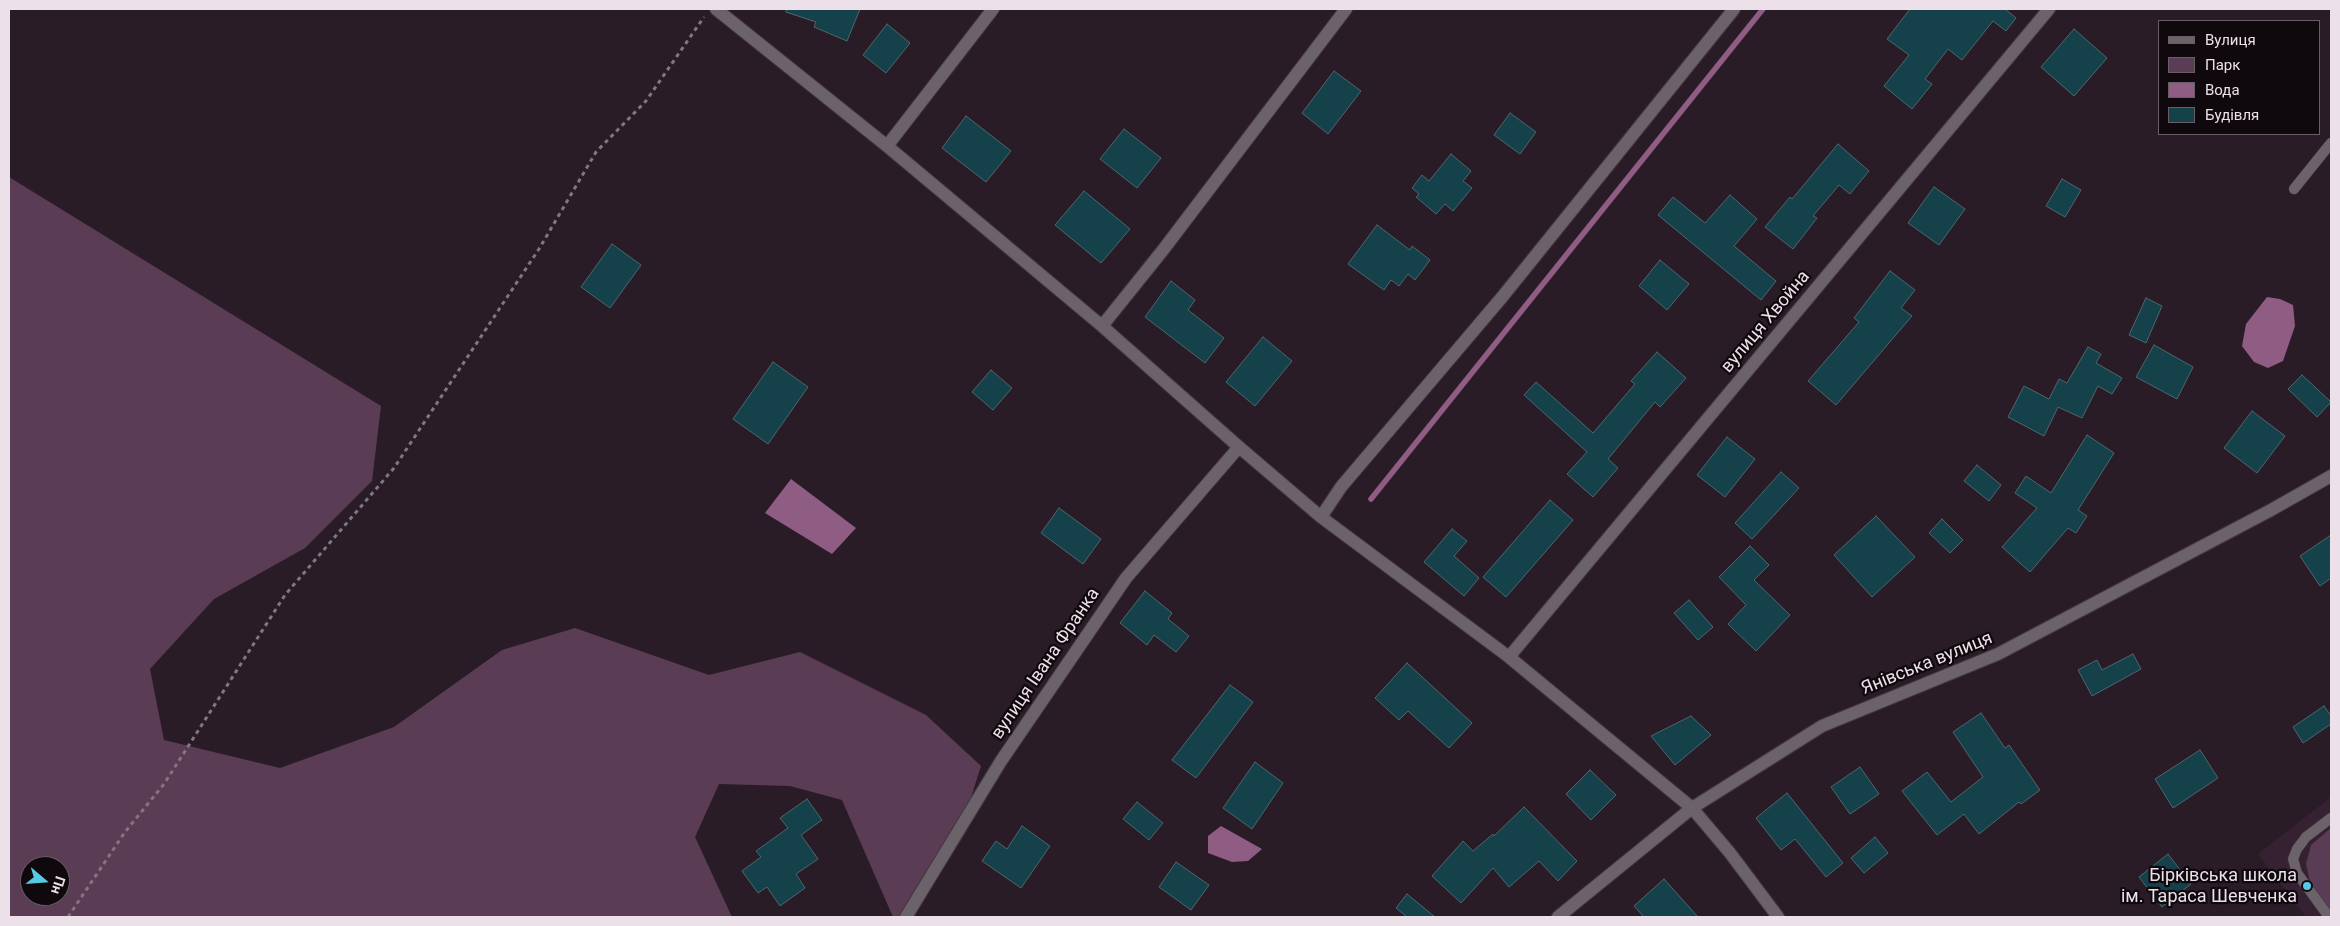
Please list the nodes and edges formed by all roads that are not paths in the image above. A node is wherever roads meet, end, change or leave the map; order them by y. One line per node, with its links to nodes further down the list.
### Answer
1 (716, 9): 7 (street)
2 (993, 9): 7 (street)
3 (1346, 9): 9 (street)
4 (1734, 9): 12 (street)
5 (2049, 9): 13 (street, вулиця Хвойна)
6 (2331, 144): 8 (lane)
7 (887, 146): 9 (street)
8 (2294, 189)
9 (1102, 326): 10 (street)
10 (1239, 448): 12 (street); 16 (street, вулиця Івана Франка)
11 (2331, 476): 14 (street, Янівська вулиця)
12 (1321, 517): 13 (street)
13 (1509, 657): 14 (street)
14 (1692, 808): 17 (street, Янівська вулиця); 18 (street)
15 (2331, 818): 19 (lane)
16 (906, 917)
17 (1558, 917)
18 (1778, 917)
19 (2329, 917)

